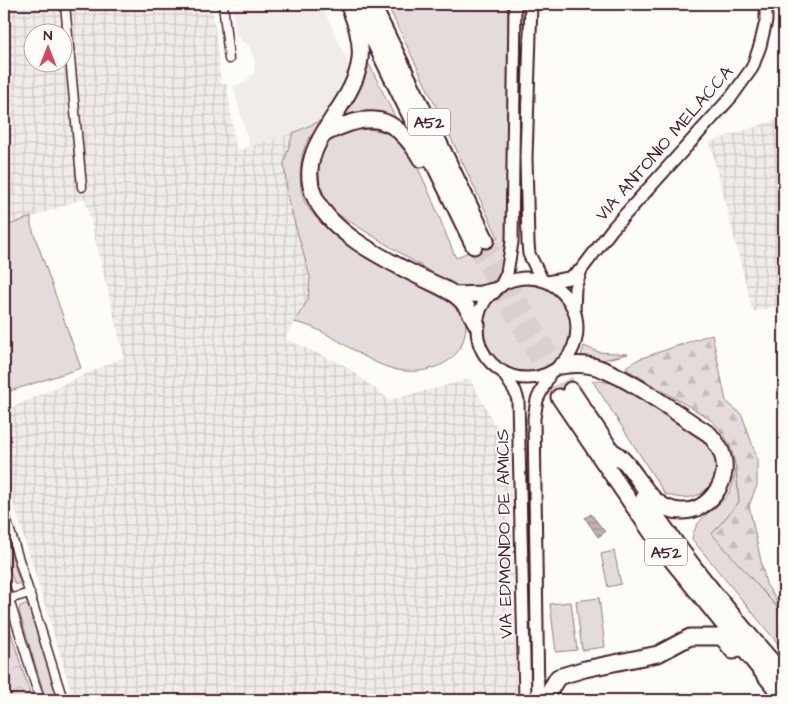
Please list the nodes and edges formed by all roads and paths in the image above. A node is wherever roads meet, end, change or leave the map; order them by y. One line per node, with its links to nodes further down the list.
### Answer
1 (65, 4): 13 (street)
2 (222, 4): 10 (street)
3 (348, 4): 11 (highway)
4 (356, 4): 14 (highway, A52)
5 (372, 4): 12 (highway, A52)
6 (380, 4): 12 (highway)
7 (515, 4): 17 (main road)
8 (531, 4): 16 (main road)
9 (766, 4): 15 (main road, VIA ANTONIO MELACCA)
10 (229, 58)
11 (324, 134): 14 (highway); 18 (highway)
12 (435, 135): 14 (highway, A52)
13 (82, 187)
14 (447, 192)
15 (581, 270): 16 (main road, VIA ANTONIO MELACCA); 19 (main road, VIA ANTONIO MELACCA)
16 (545, 281): 17 (main road); 19 (main road)
17 (497, 288): 18 (highway); 20 (main road)
18 (455, 295): 20 (highway)
19 (574, 310): 21 (main road)
20 (477, 326): 22 (main road)
21 (555, 369): 22 (main road); 23 (highway); 33 (main road, VIA EDMONDO DE AMICIS)
22 (502, 372): 32 (main road, VIA EDMONDO DE AMICIS)
23 (612, 451): 28 (highway, A52); 29 (highway, A52)
24 (4, 512): 26 (street)
25 (4, 583): 27 (street)
26 (30, 593): 27 (street); 31 (street)
27 (9, 599): 30 (street)
28 (784, 675)
29 (784, 699)
30 (40, 700)
31 (63, 700)
32 (525, 700)
33 (538, 700)
34 (544, 700): 35 (highway)
35 (776, 700)

